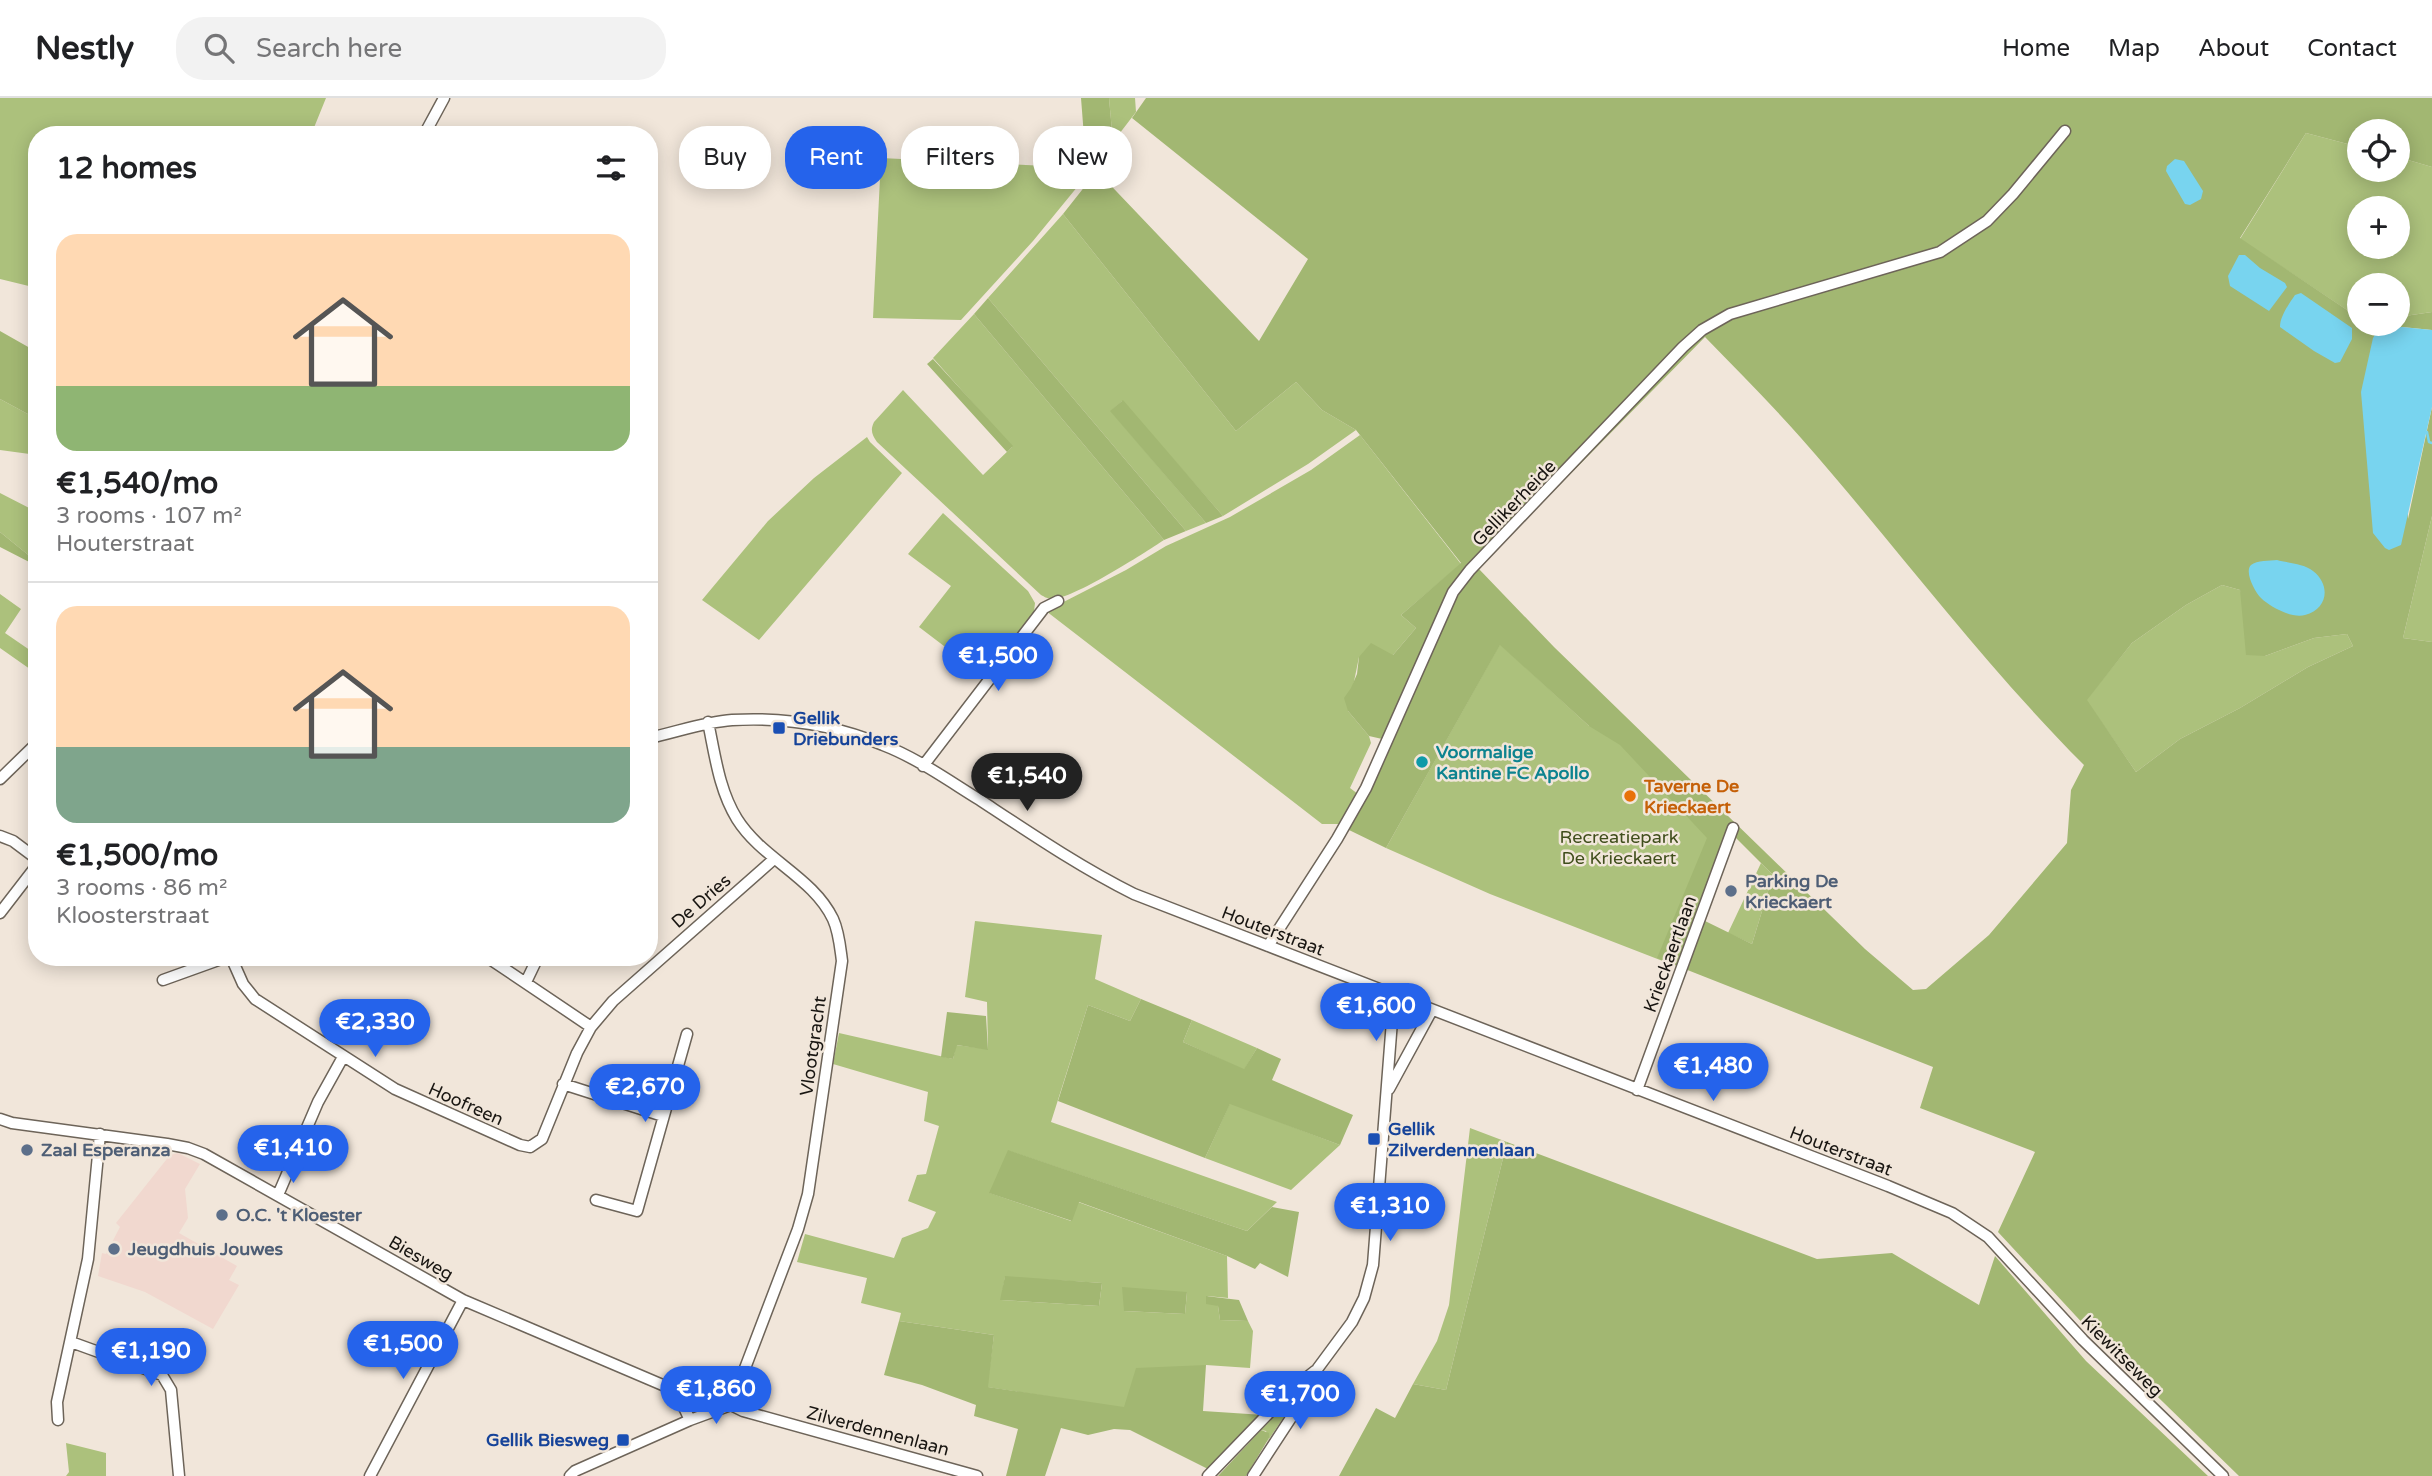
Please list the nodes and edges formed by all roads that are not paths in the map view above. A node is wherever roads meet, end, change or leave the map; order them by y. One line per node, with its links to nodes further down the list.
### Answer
1 (444, 98): 2 (street)
2 (429, 126)
3 (2065, 131): 16 (street, Gellikerheide)
4 (1058, 601): 8 (street)
5 (708, 723): 6 (street, Houterstraat); 8 (street, Houterstraat); 13 (street, Vlootgracht)
6 (658, 736)
7 (28, 752): 9 (street)
8 (923, 766): 16 (street, Houterstraat)
9 (0, 779)
10 (1733, 828): 31 (street, Krieckaertlaan)
11 (0, 836): 12 (street)
12 (28, 852)
13 (774, 859): 17 (street, De Dries); 43 (street, Vlootgracht)
14 (28, 877): 15 (street)
15 (0, 913)
16 (1268, 946): 25 (street, Houterstraat)
17 (658, 961)
18 (203, 966): 23 (street, Hoofreen)
19 (234, 966): 29 (street, Hoofreen)
20 (501, 966): 24 (street)
21 (534, 966): 24 (street)
22 (653, 966): 27 (street, De Dries)
23 (163, 980)
24 (526, 982): 27 (street)
25 (1394, 995): 26 (street, Houterstraat); 32 (street)
26 (1432, 1010): 31 (street, Houterstraat); 32 (street)
27 (591, 1027): 30 (street, De Dries)
28 (687, 1034): 33 (street)
29 (343, 1057): 36 (street, Hoofreen); 37 (street)
30 (564, 1084): 33 (street); 36 (street, De Dries)
31 (1637, 1090): 39 (street, Houterstraat)
32 (1388, 1092): 42 (street)
33 (663, 1116): 38 (street)
34 (0, 1119): 35 (street, Biesweg)
35 (100, 1134): 37 (street, Biesweg); 41 (street)
36 (530, 1147)
37 (278, 1195): 40 (street, Biesweg)
38 (596, 1200)
39 (2004, 1252): 52 (street, Kiewitseweg)
40 (463, 1300): 45 (street, Biesweg); 47 (street)
41 (71, 1342): 44 (street); 46 (street)
42 (1318, 1368): 50 (street); 51 (street)
43 (732, 1405): 45 (street); 49 (street, Zilverdennenlaan)
44 (58, 1420)
45 (690, 1420): 48 (street)
46 (180, 1476)
47 (370, 1476)
48 (570, 1476)
49 (976, 1476)
50 (1208, 1476)
51 (1252, 1476)
52 (2223, 1476)

